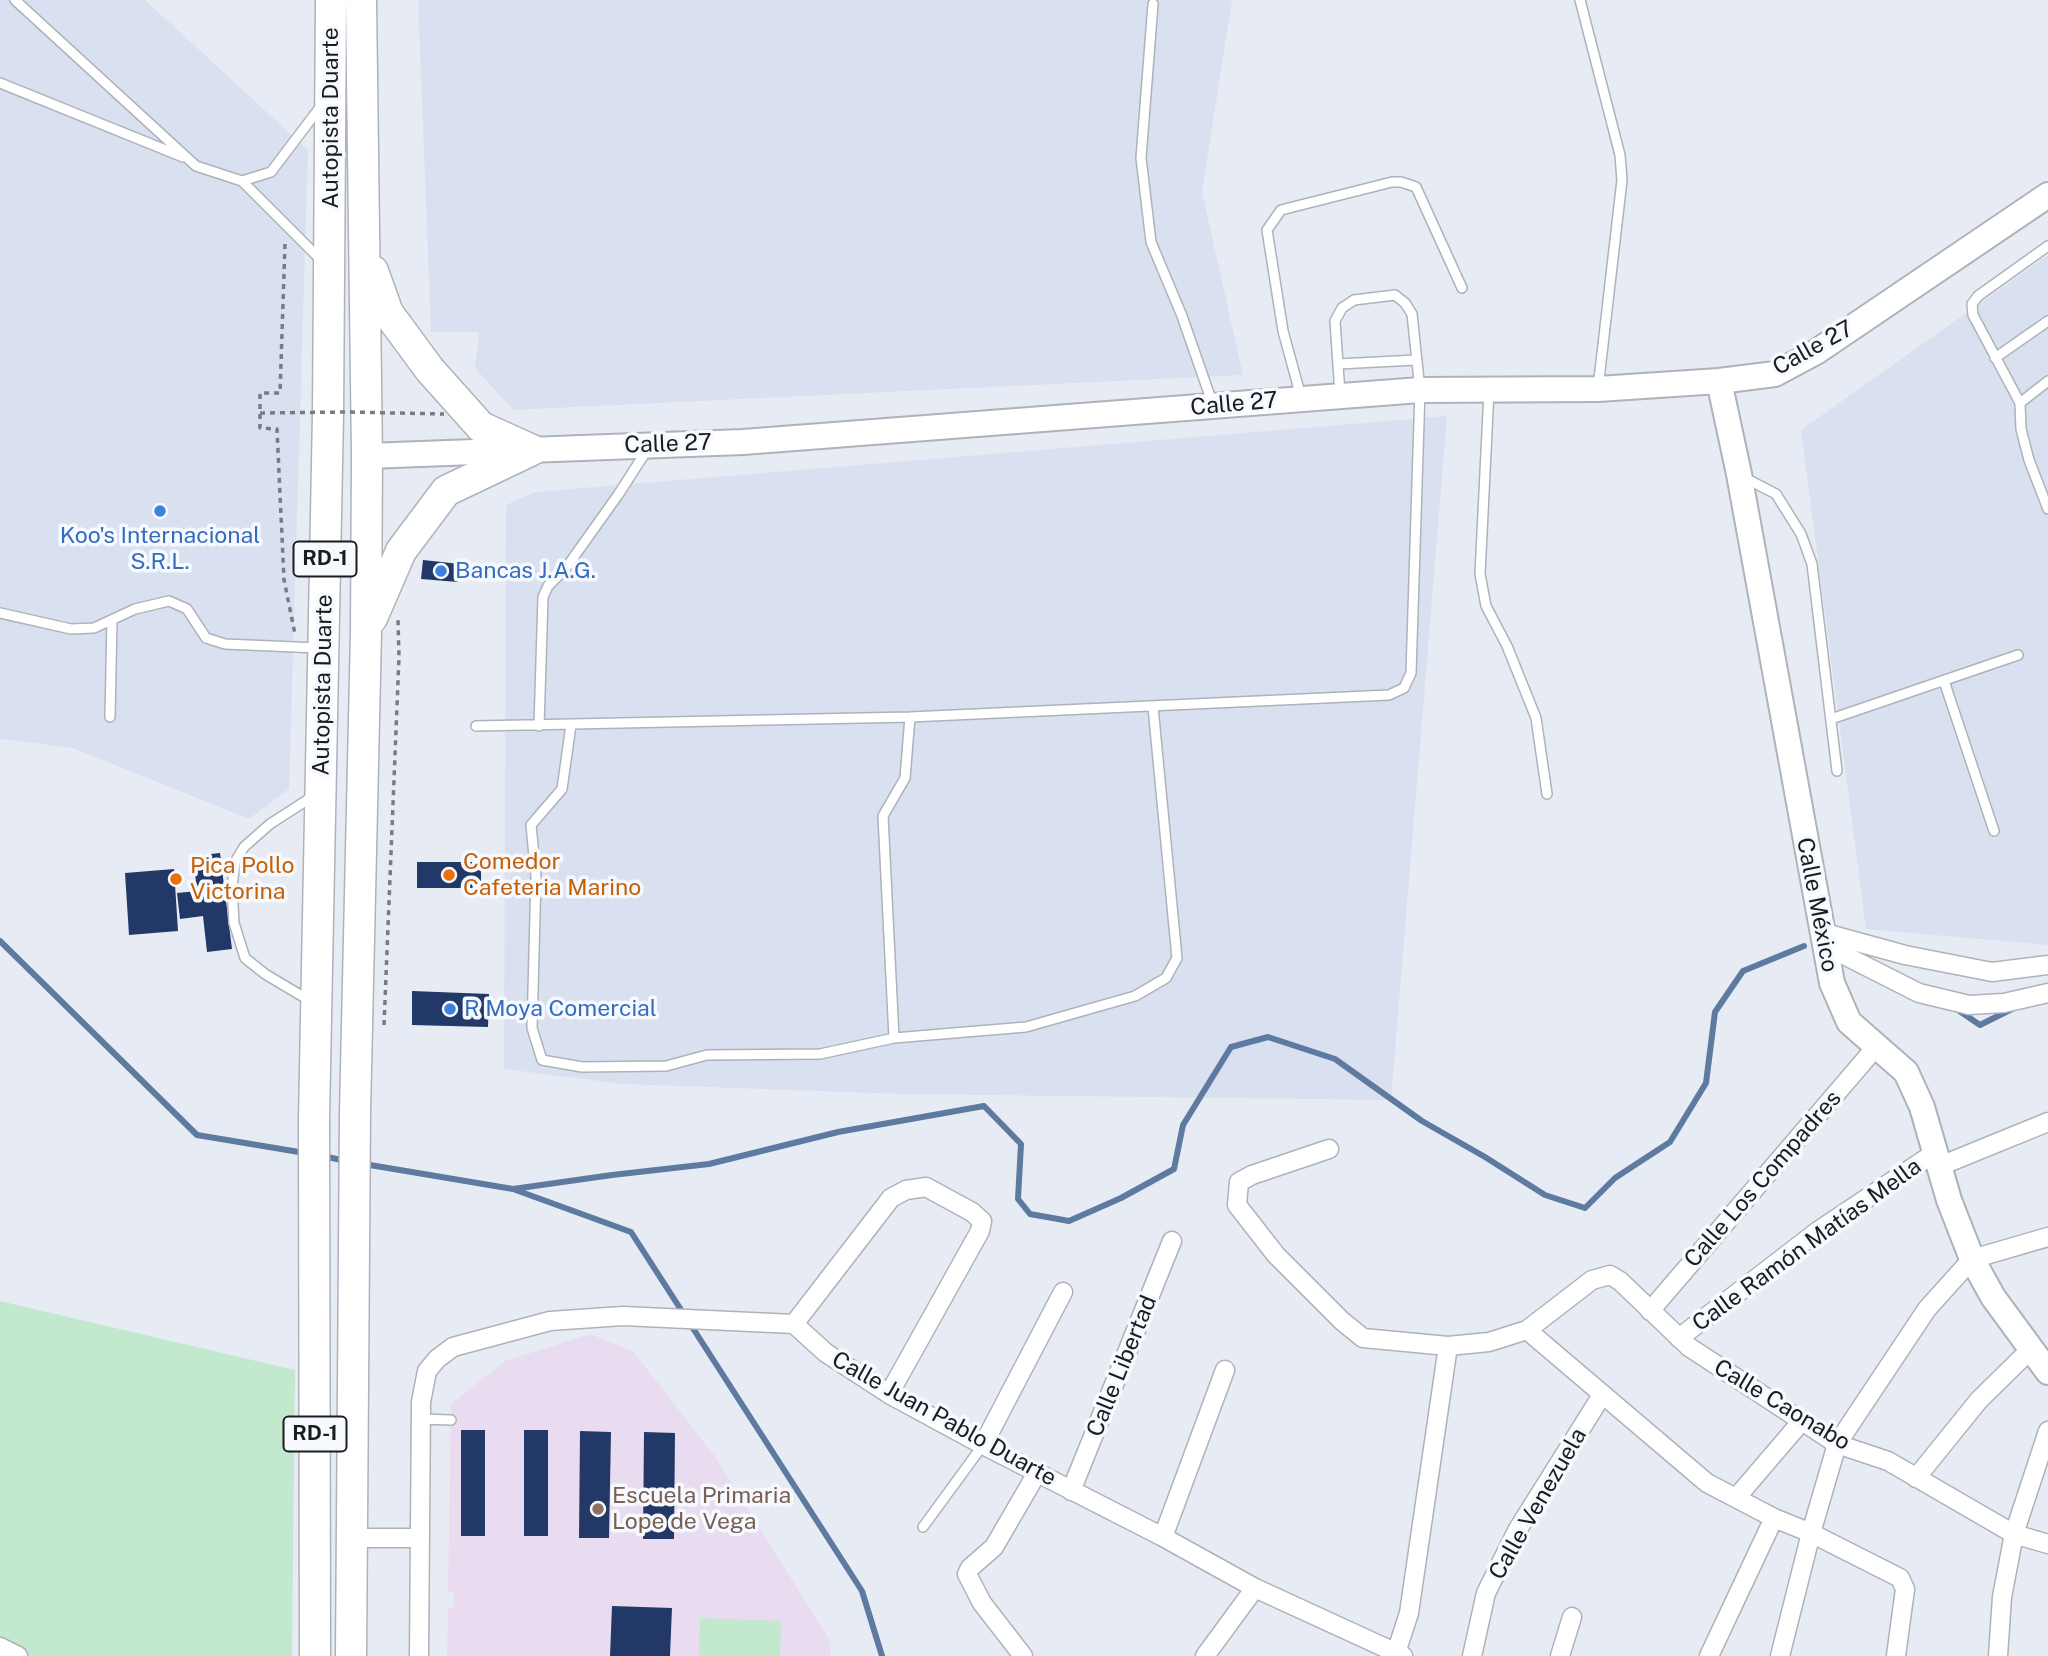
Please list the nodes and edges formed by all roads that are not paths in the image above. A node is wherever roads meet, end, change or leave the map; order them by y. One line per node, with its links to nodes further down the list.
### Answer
1 (15, 0): 8 (lane)
2 (331, 0): 7 (highway, Autopista Duarte / RD-1)
3 (360, 0): 12 (highway, Autopista Duarte / RD-1)
4 (1580, 0): 23 (lane)
5 (1153, 4): 27 (lane)
6 (0, 83): 8 (lane)
7 (331, 93): 9 (lane); 13 (highway, Autopista Duarte / RD-1)
8 (188, 159): 9 (lane)
9 (242, 181): 13 (lane)
10 (2042, 203): 19 (street, Calle 27)
11 (2048, 246): 16 (lane)
12 (365, 251): 29 (highway); 30 (highway, Autopista Duarte / RD-1)
13 (330, 268): 36 (highway, Autopista Duarte / RD-1)
14 (1462, 288): 25 (lane)
15 (2048, 321): 16 (lane)
16 (1996, 358): 26 (lane)
17 (1416, 360): 18 (lane); 18 (lane); 21 (lane)
18 (1338, 364): 24 (lane)
19 (1719, 381): 23 (street, Calle 27); 31 (street, Calle México)
20 (2048, 381): 26 (lane)
21 (1420, 390): 22 (street, Calle 27); 24 (street, Calle 27); 39 (lane)
22 (1489, 390): 23 (street, Calle 27); 48 (lane)
23 (1598, 390)
24 (1340, 396): 25 (street, Calle 27)
25 (1301, 399): 27 (street, Calle 27)
26 (2020, 402): 32 (lane)
27 (1213, 407): 28 (street, Calle 27)
28 (650, 445): 29 (street, Calle 27); 45 (lane)
29 (532, 450): 30 (street, Calle 27); 35 (highway)
30 (367, 456): 35 (highway, Autopista Duarte / RD-1)
31 (1739, 474): 42 (lane); 50 (street, Calle México)
32 (2048, 509)
33 (0, 613): 34 (lane)
34 (112, 620): 36 (lane); 40 (lane)
35 (366, 632): 88 (highway, Autopista Duarte / RD-1)
36 (311, 647): 47 (highway, Autopista Duarte / RD-1)
37 (2018, 654): 38 (lane)
38 (1944, 681): 42 (lane); 49 (lane)
39 (1153, 707): 41 (lane); 54 (lane)
40 (110, 717)
41 (910, 718): 43 (lane); 54 (lane)
42 (1831, 719): 46 (lane)
43 (571, 725): 45 (lane); 54 (lane)
44 (476, 726): 45 (lane)
45 (539, 726)
46 (1837, 771)
47 (321, 791): 53 (highway, Autopista Duarte / RD-1); 53 (lane)
48 (1547, 794)
49 (1994, 831)
50 (1823, 942): 51 (street); 52 (street); 55 (street, Calle México)
51 (2048, 965)
52 (2048, 993)
53 (316, 1005): 96 (highway, Autopista Duarte / RD-1)
54 (894, 1038)
55 (1876, 1047): 58 (street, Calle México); 63 (street, Calle Los Compadres)
56 (2048, 1122): 58 (street, Calle Ramón Matías Mella)
57 (1329, 1149): 67 (street)
58 (1938, 1159): 61 (street, Calle México); 66 (street, Calle Ramón Matías Mella)
59 (2048, 1237): 61 (street)
60 (1172, 1241): 81 (street, Calle Libertad)
61 (1972, 1259): 68 (street, Calle México); 77 (street)
62 (1063, 1292): 78 (street)
63 (1650, 1311): 65 (street, Calle Caonabo); 66 (street, Calle Caonabo)
64 (794, 1324): 71 (street, Calle Juan Pablo Duarte); 71 (street); 73 (street)
65 (1527, 1330): 67 (street); 72 (street)
66 (1679, 1338): 75 (street, Calle Caonabo)
67 (1448, 1346): 94 (street)
68 (2031, 1349): 70 (street, Calle México); 80 (street)
69 (1225, 1370): 87 (street)
70 (2048, 1371)
71 (890, 1394): 78 (street, Calle Juan Pablo Duarte)
72 (1602, 1395): 82 (street); 101 (street, Calle Venezuela)
73 (421, 1419): 74 (lane); 89 (street)
74 (451, 1420)
75 (1801, 1422): 77 (street, Calle Caonabo); 82 (street)
76 (2048, 1431): 86 (street)
77 (1837, 1444): 80 (street, Calle Caonabo); 85 (street)
78 (983, 1445): 79 (street, Calle Juan Pablo Duarte); 84 (lane)
79 (1037, 1474): 81 (street, Calle Juan Pablo Duarte); 99 (street)
80 (1916, 1478): 86 (street, Calle Caonabo)
81 (1071, 1491): 87 (street, Calle Juan Pablo Duarte)
82 (1736, 1498): 83 (street)
83 (1774, 1518): 85 (street); 103 (street)
84 (923, 1527)
85 (1811, 1533): 104 (street); 105 (street)
86 (2014, 1534): 90 (street, Calle Caonabo); 106 (street)
87 (1163, 1537): 91 (street, Calle Juan Pablo Duarte)
88 (352, 1538): 89 (street); 97 (highway, RD-1)
89 (420, 1538): 98 (street)
90 (2048, 1544)
91 (1255, 1588): 94 (street, Calle Juan Pablo Duarte); 100 (street)
92 (1572, 1617): 102 (street)
93 (0, 1647): 95 (street)
94 (1399, 1655)
95 (18, 1656)
96 (315, 1656)
97 (351, 1656)
98 (419, 1656)
99 (1023, 1656)
100 (1205, 1656)
101 (1472, 1656)
102 (1560, 1656)
103 (1709, 1656)
104 (1780, 1656)
105 (1896, 1656)
106 (1998, 1656)

